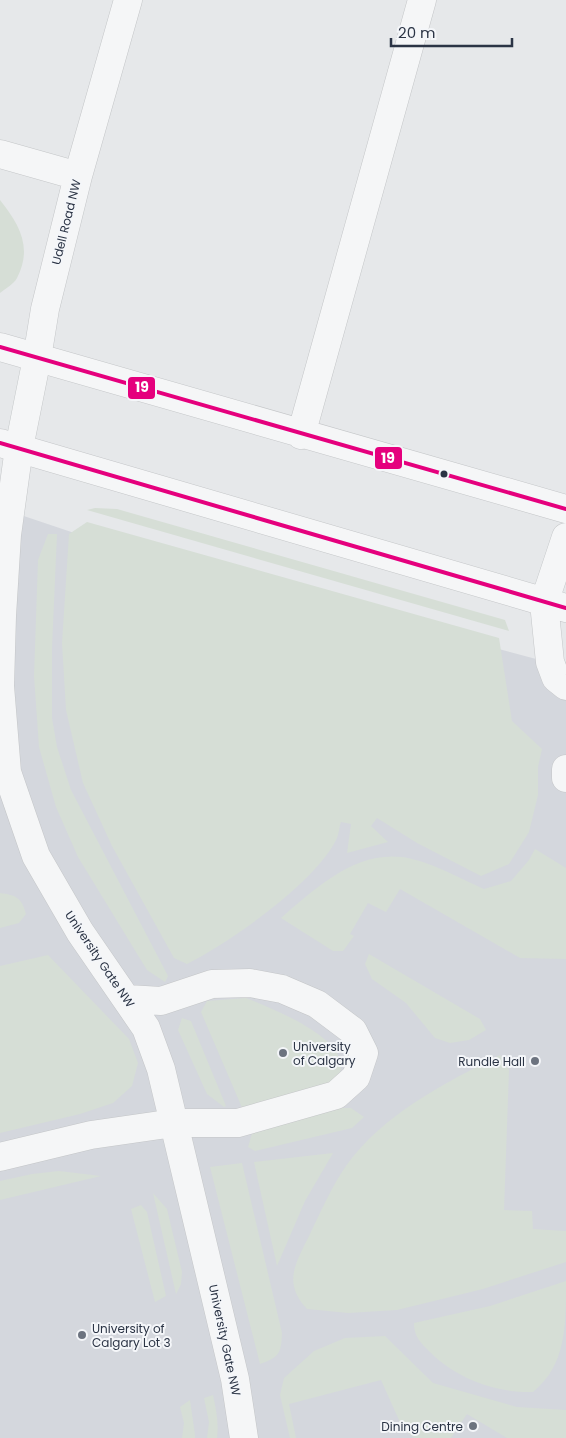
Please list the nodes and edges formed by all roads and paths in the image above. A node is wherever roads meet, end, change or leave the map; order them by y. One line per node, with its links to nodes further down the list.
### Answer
1 (128, 0): 4 (street, Udell Road NW)
2 (422, 0): 7 (street)
3 (0, 154): 4 (street)
4 (78, 176): 6 (street, Udell Road NW)
5 (0, 347): 6 (street)
6 (38, 358): 7 (street); 8 (street, Udell Road NW)
7 (301, 435): 9 (street)
8 (10, 445): 12 (street); 16 (street, University Gate NW)
9 (566, 509)
10 (566, 538): 12 (street)
11 (566, 586): 12 (street)
12 (555, 606): 13 (street)
13 (566, 686)
14 (566, 769): 15 (street)
15 (566, 778)
16 (128, 998): 17 (street, University Gate NW); 17 (street)
17 (174, 1123): 18 (street); 19 (street, University Gate NW)
18 (0, 1157)
19 (244, 1438)

